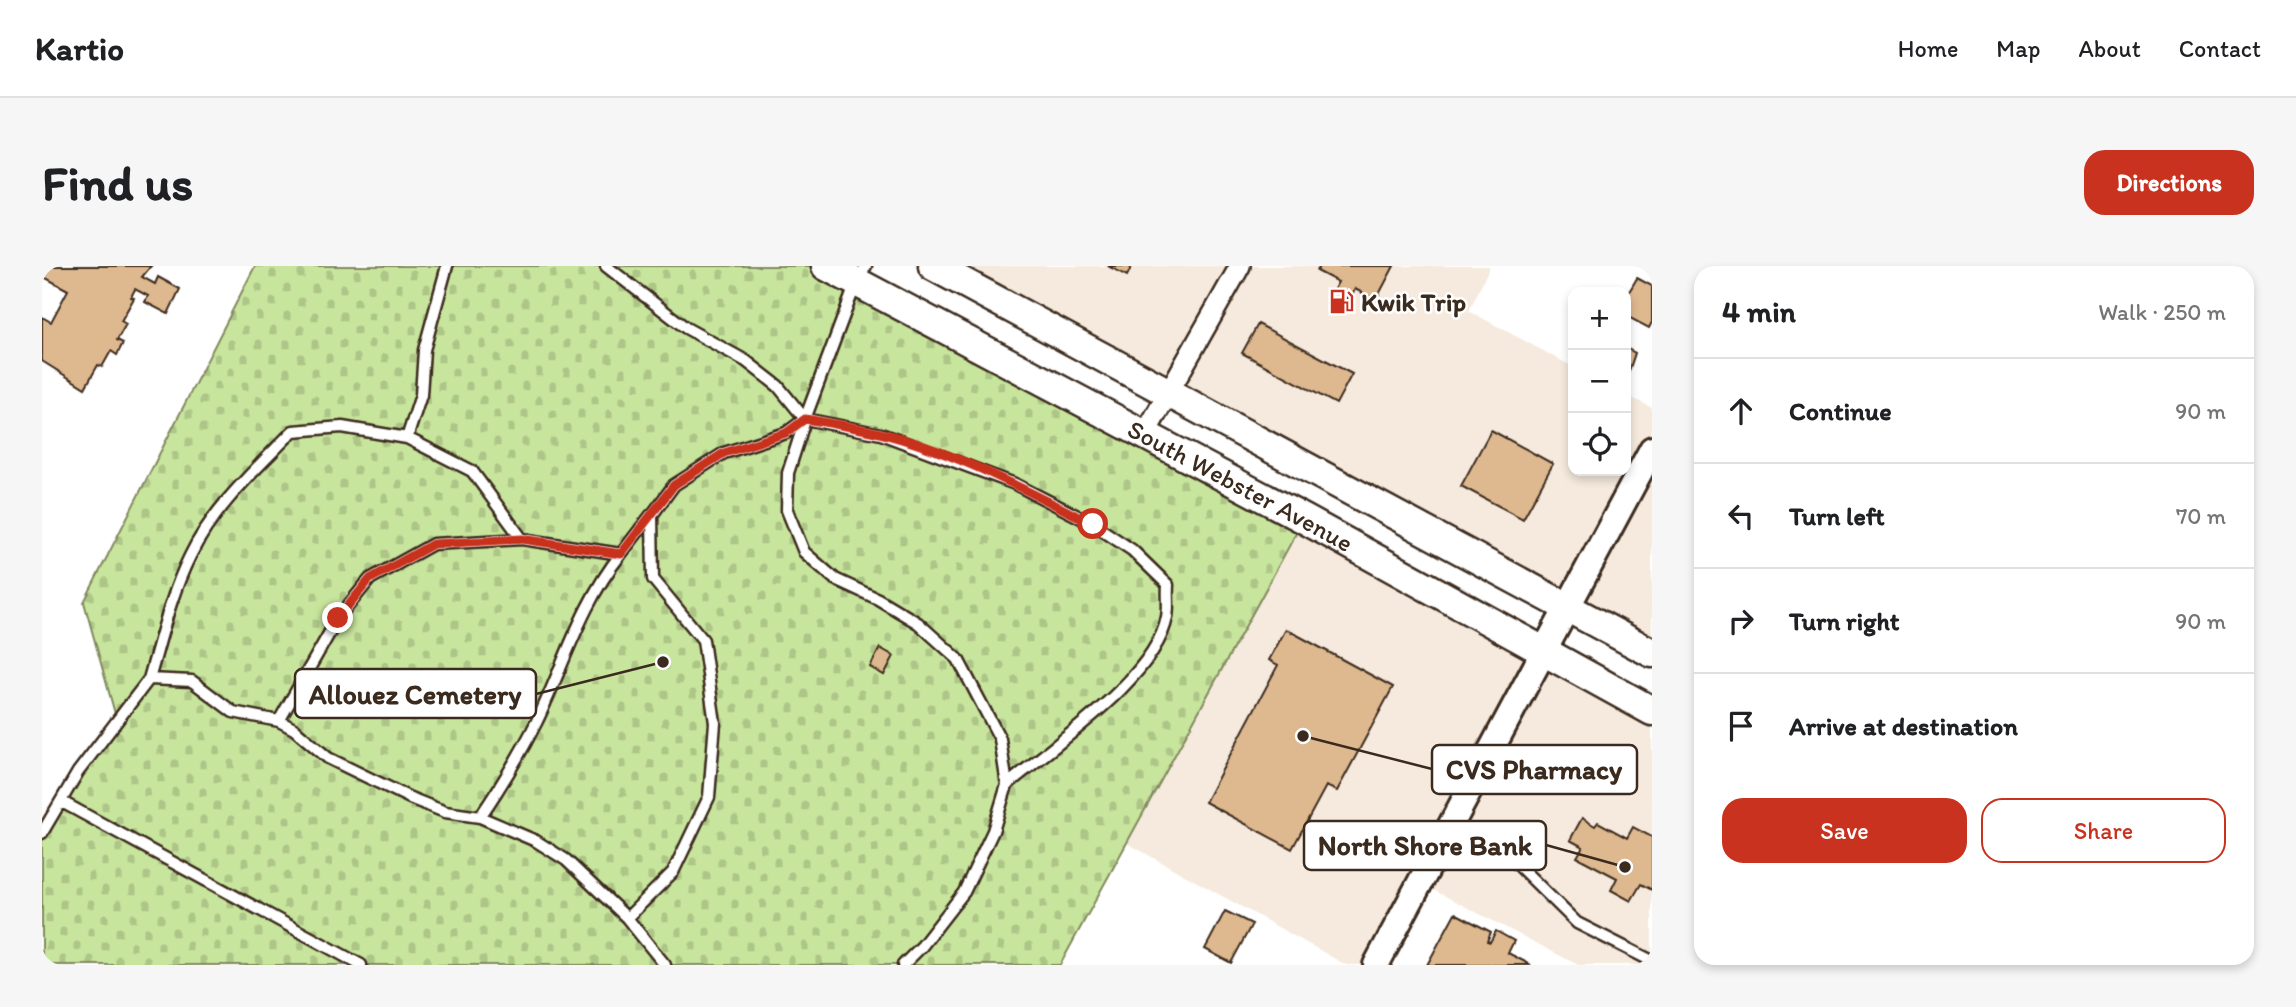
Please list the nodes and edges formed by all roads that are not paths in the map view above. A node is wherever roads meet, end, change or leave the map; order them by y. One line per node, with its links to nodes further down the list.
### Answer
1 (447, 266): 10 (lane)
2 (606, 266): 8 (lane)
3 (826, 266): 6 (main road, South Webster Avenue)
4 (933, 266): 7 (main road, South Webster Avenue)
5 (1240, 266): 7 (street)
6 (861, 274): 8 (lane); 9 (main road, South Webster Avenue)
7 (1168, 394): 9 (street); 15 (main road, South Webster Avenue)
8 (805, 419): 12 (lane); 21 (lane); 21 (lane)
9 (1145, 434): 16 (main road, South Webster Avenue)
10 (407, 438): 13 (lane); 18 (lane)
11 (1652, 449): 15 (street)
12 (652, 515): 14 (lane); 26 (lane)
13 (522, 539): 14 (lane); 20 (lane)
14 (621, 554): 23 (lane)
15 (1569, 608): 16 (street); 17 (main road, South Webster Avenue)
16 (1545, 652): 19 (main road, South Webster Avenue); 24 (street)
17 (1652, 653)
18 (149, 679): 20 (lane); 22 (lane)
19 (1652, 710)
20 (279, 721): 23 (lane)
21 (1007, 785): 30 (lane)
22 (62, 802): 25 (lane); 29 (lane)
23 (480, 817): 26 (lane)
24 (1451, 827): 27 (lane); 31 (street)
25 (42, 833)
26 (627, 918): 28 (lane)
27 (1652, 961)
28 (660, 962)
29 (361, 965)
30 (903, 965)
31 (1376, 965)

